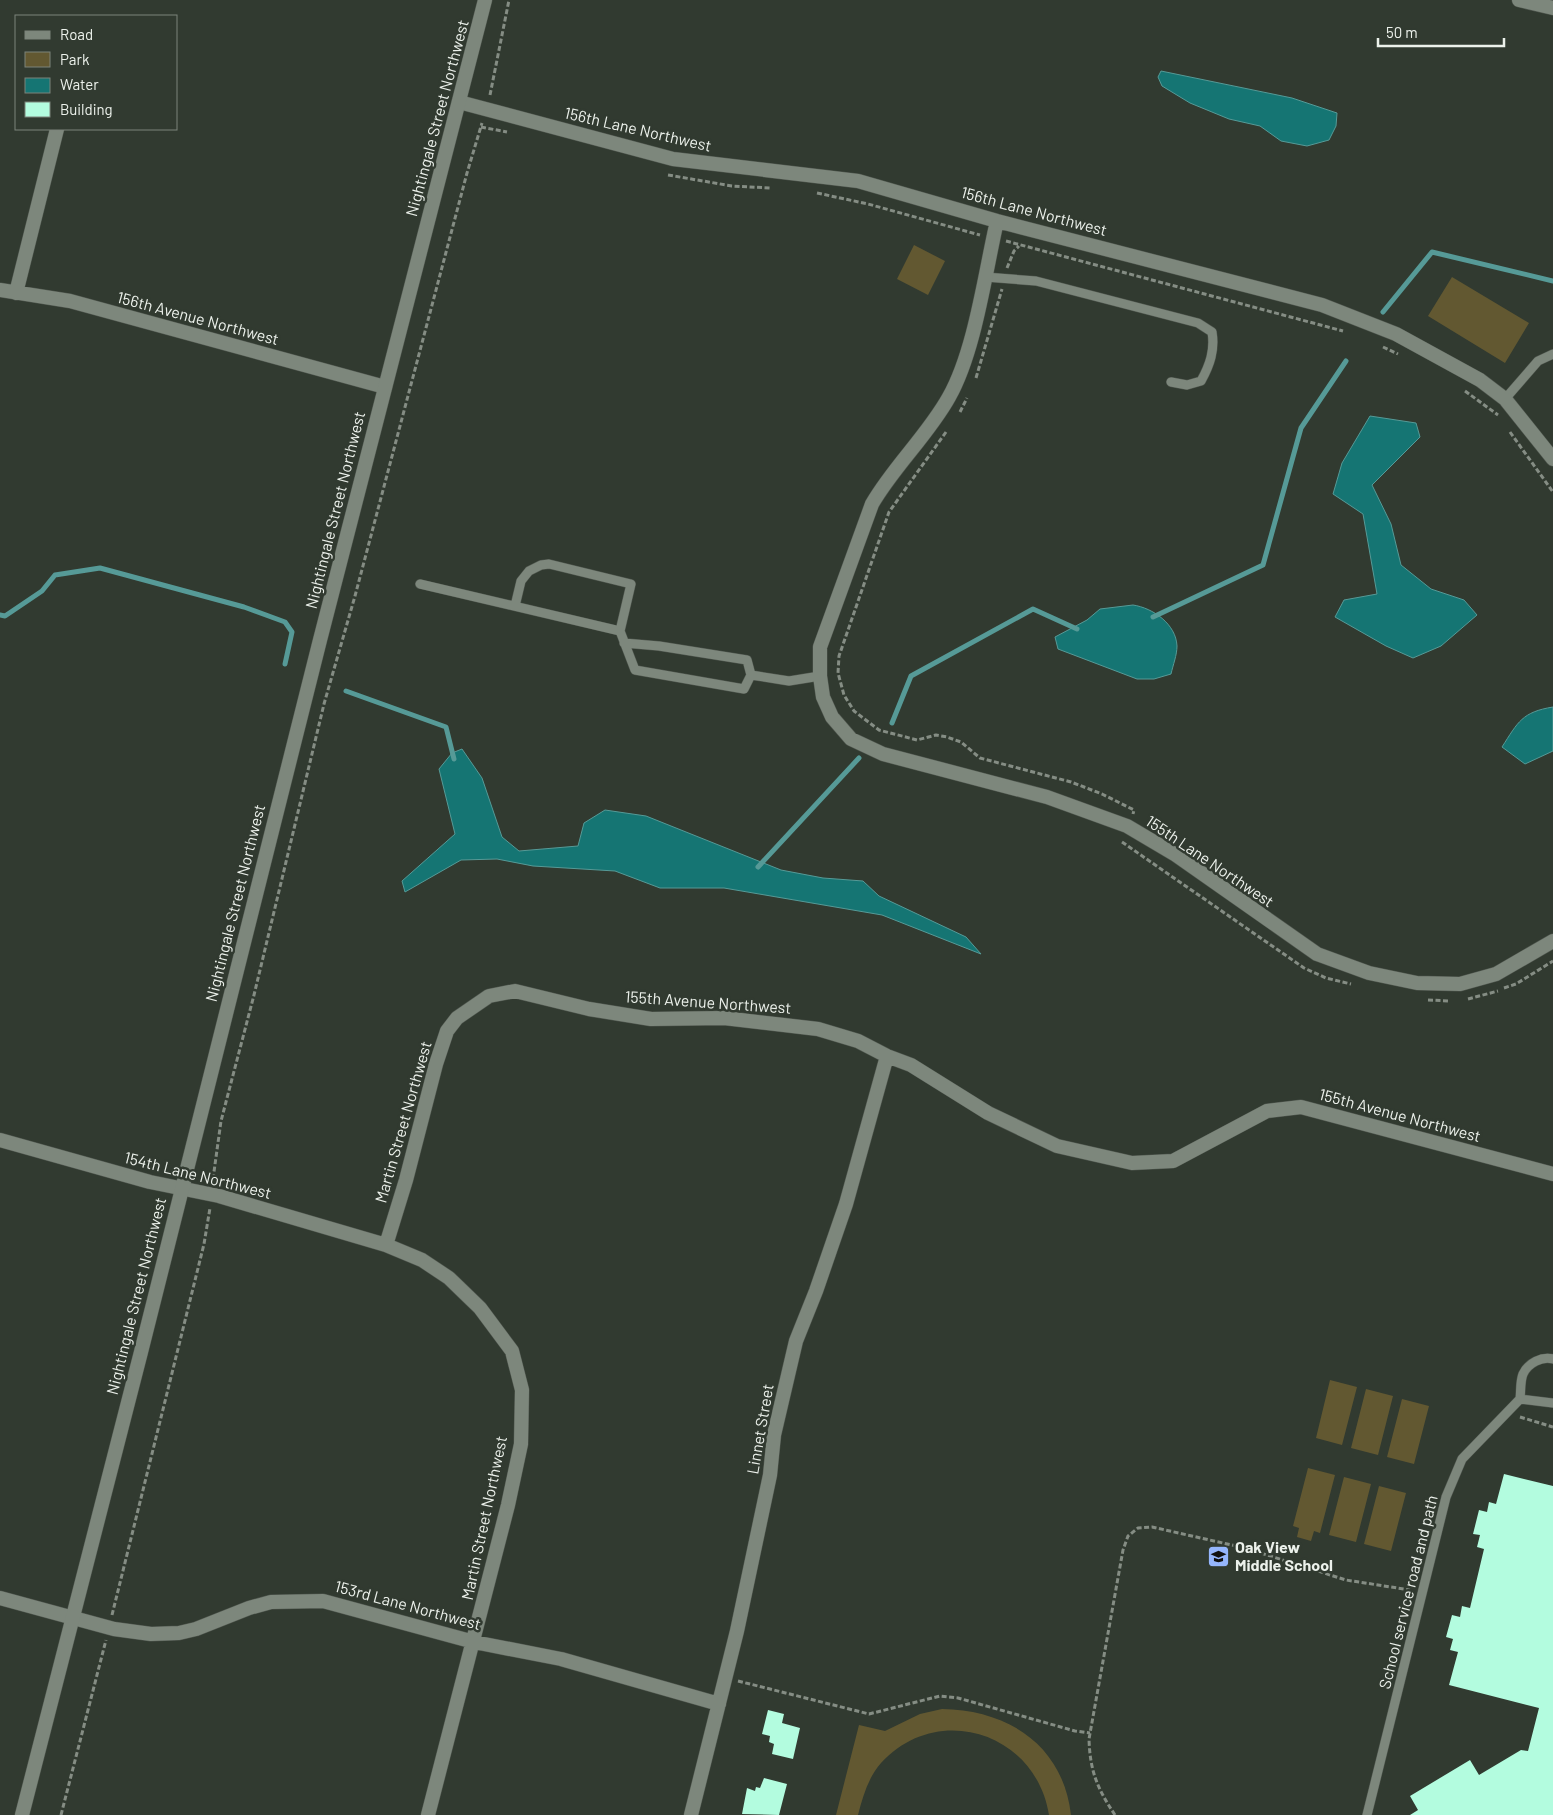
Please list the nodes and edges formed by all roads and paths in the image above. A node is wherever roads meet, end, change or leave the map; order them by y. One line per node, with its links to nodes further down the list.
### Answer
1 (485, 0): 6 (street, Nightingale Street Northwest)
2 (509, 0): 5 (path)
3 (1519, 0): 4 (street)
4 (1553, 8)
5 (490, 94)
6 (459, 102): 9 (street, 156th Lane Northwest); 22 (street, Nightingale Street Northwest)
7 (481, 127): 43 (path)
8 (57, 130): 15 (street)
9 (997, 221): 12 (street, 155th Lane Northwest); 25 (street, 156th Lane Northwest)
10 (1014, 244): 11 (path)
11 (1019, 246): 13 (path); 16 (path)
12 (985, 277): 13 (lane); 37 (street, 155th Lane Northwest)
13 (1004, 278): 20 (lane); 21 (path)
14 (0, 290): 15 (street, 156th Avenue Northwest)
15 (16, 293): 22 (street, 156th Avenue Northwest)
16 (1347, 332)
17 (1376, 344): 19 (path)
18 (1553, 354): 25 (lane)
19 (1400, 355)
20 (1171, 382)
21 (974, 383)
22 (385, 387): 45 (street, Nightingale Street Northwest)
23 (1461, 388): 27 (path)
24 (970, 390): 26 (path)
25 (1505, 399): 30 (street, 156th Lane Northwest)
26 (959, 414)
27 (1499, 417)
28 (1504, 424): 31 (path)
29 (950, 426): 38 (path)
30 (1553, 459)
31 (1553, 492)
32 (420, 584): 33 (lane)
33 (515, 606): 34 (lane); 34 (lane)
34 (620, 631): 35 (lane)
35 (624, 643): 36 (lane); 36 (lane)
36 (750, 675): 37 (lane)
37 (820, 676): 39 (street, 155th Lane Northwest)
38 (1134, 810)
39 (1553, 941)
40 (475, 1005): 41 (street, 155th Avenue Northwest); 47 (street, Martin Street Northwest)
41 (887, 1056): 44 (street, 155th Avenue Northwest); 59 (street, Linnet Street)
42 (0, 1140): 45 (street, 154th Lane Northwest)
43 (213, 1173)
44 (1553, 1174)
45 (182, 1188): 47 (street, 154th Lane Northwest); 56 (street, Nightingale Street Northwest)
46 (210, 1211): 55 (path)
47 (386, 1245): 57 (street, Martin Street Northwest)
48 (1553, 1359): 49 (lane)
49 (1520, 1399): 50 (lane); 51 (lane, School service road and path)
50 (1553, 1403)
51 (1507, 1413): 52 (path); 53 (lane, School service road and path)
52 (1553, 1427)
53 (1423, 1591): 61 (path); 67 (lane, School service road and path)
54 (0, 1598): 56 (street, 153rd Lane Northwest)
55 (113, 1609)
56 (72, 1618): 57 (street, 153rd Lane Northwest); 62 (street, Nightingale Street Northwest)
57 (474, 1642): 60 (street, 153rd Lane Northwest); 64 (street, Martin Street Northwest)
58 (104, 1646): 63 (path)
59 (725, 1678): 60 (street, Linnet Street); 61 (path)
60 (719, 1704): 65 (street, Linnet Street)
61 (1090, 1732): 66 (path)
62 (22, 1815)
63 (61, 1815)
64 (428, 1815)
65 (691, 1815)
66 (1115, 1815)
67 (1368, 1815)

